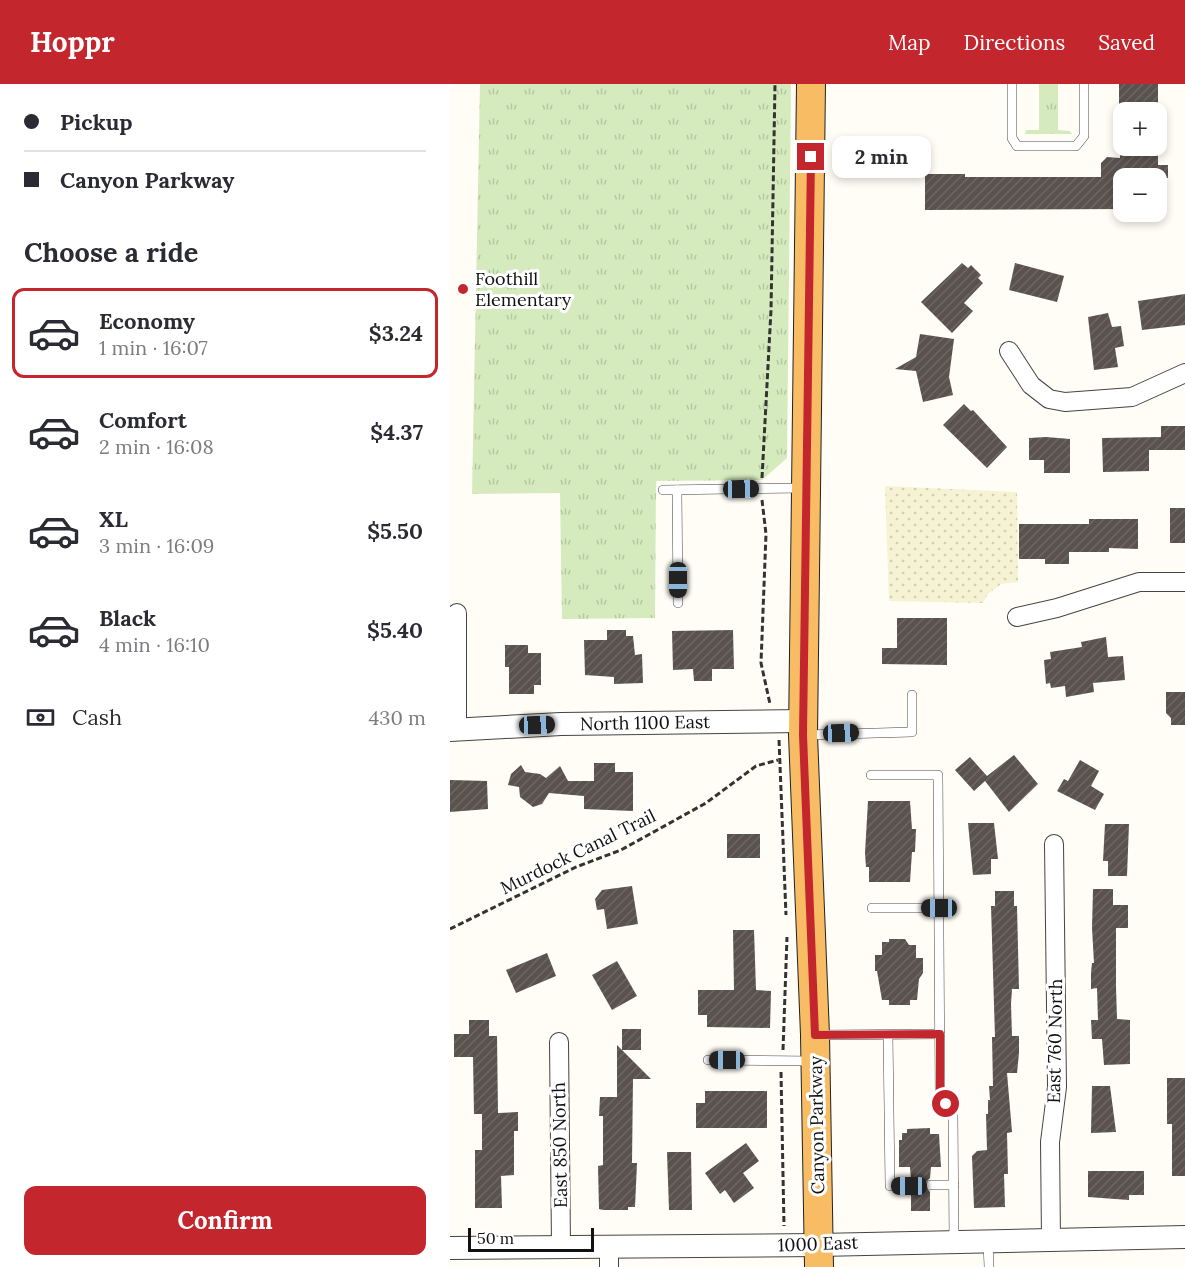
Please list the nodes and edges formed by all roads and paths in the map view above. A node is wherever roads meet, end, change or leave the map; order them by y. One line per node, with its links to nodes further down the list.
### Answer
1 (775, 84): 8 (path)
2 (811, 84): 7 (highway, Canyon Parkway)
3 (1012, 84): 4 (lane)
4 (1084, 84)
5 (1009, 351): 6 (street)
6 (1185, 373)
7 (806, 488): 8 (lane); 18 (highway, Canyon Parkway)
8 (762, 489): 10 (lane); 16 (path)
9 (663, 490): 10 (lane)
10 (677, 490): 12 (lane)
11 (1185, 582): 14 (street)
12 (678, 603)
13 (457, 613): 17 (street)
14 (1017, 617)
15 (912, 695): 18 (lane)
16 (769, 700)
17 (454, 730): 18 (street, North 1100 East)
18 (795, 732): 19 (path); 30 (highway, Canyon Parkway)
19 (778, 760): 24 (path); 25 (path, Murdock Canal Trail)
20 (871, 775): 23 (lane)
21 (1054, 844): 38 (street, East 760 North)
22 (872, 908): 23 (lane)
23 (939, 908): 27 (lane)
24 (786, 923)
25 (450, 929)
26 (787, 935): 32 (path)
27 (940, 1034): 28 (lane); 34 (lane)
28 (888, 1035): 30 (lane); 35 (lane)
29 (559, 1042): 41 (street, East 850 North)
30 (815, 1048): 32 (lane); 43 (highway, Canyon Parkway)
31 (708, 1060): 32 (lane)
32 (782, 1061): 36 (path)
33 (932, 1185): 34 (lane)
34 (954, 1185): 40 (lane)
35 (909, 1186)
36 (787, 1228)
37 (1185, 1237): 38 (street, 1000 East)
38 (1051, 1239): 39 (street, 1000 East)
39 (988, 1241): 40 (street, 1000 East); 45 (lane)
40 (954, 1242): 43 (street, 1000 East)
41 (561, 1247): 42 (street, 1000 East); 44 (street, 1000 East)
42 (450, 1248)
43 (819, 1256): 44 (street, 1000 East)
44 (609, 1257)
45 (988, 1267)

